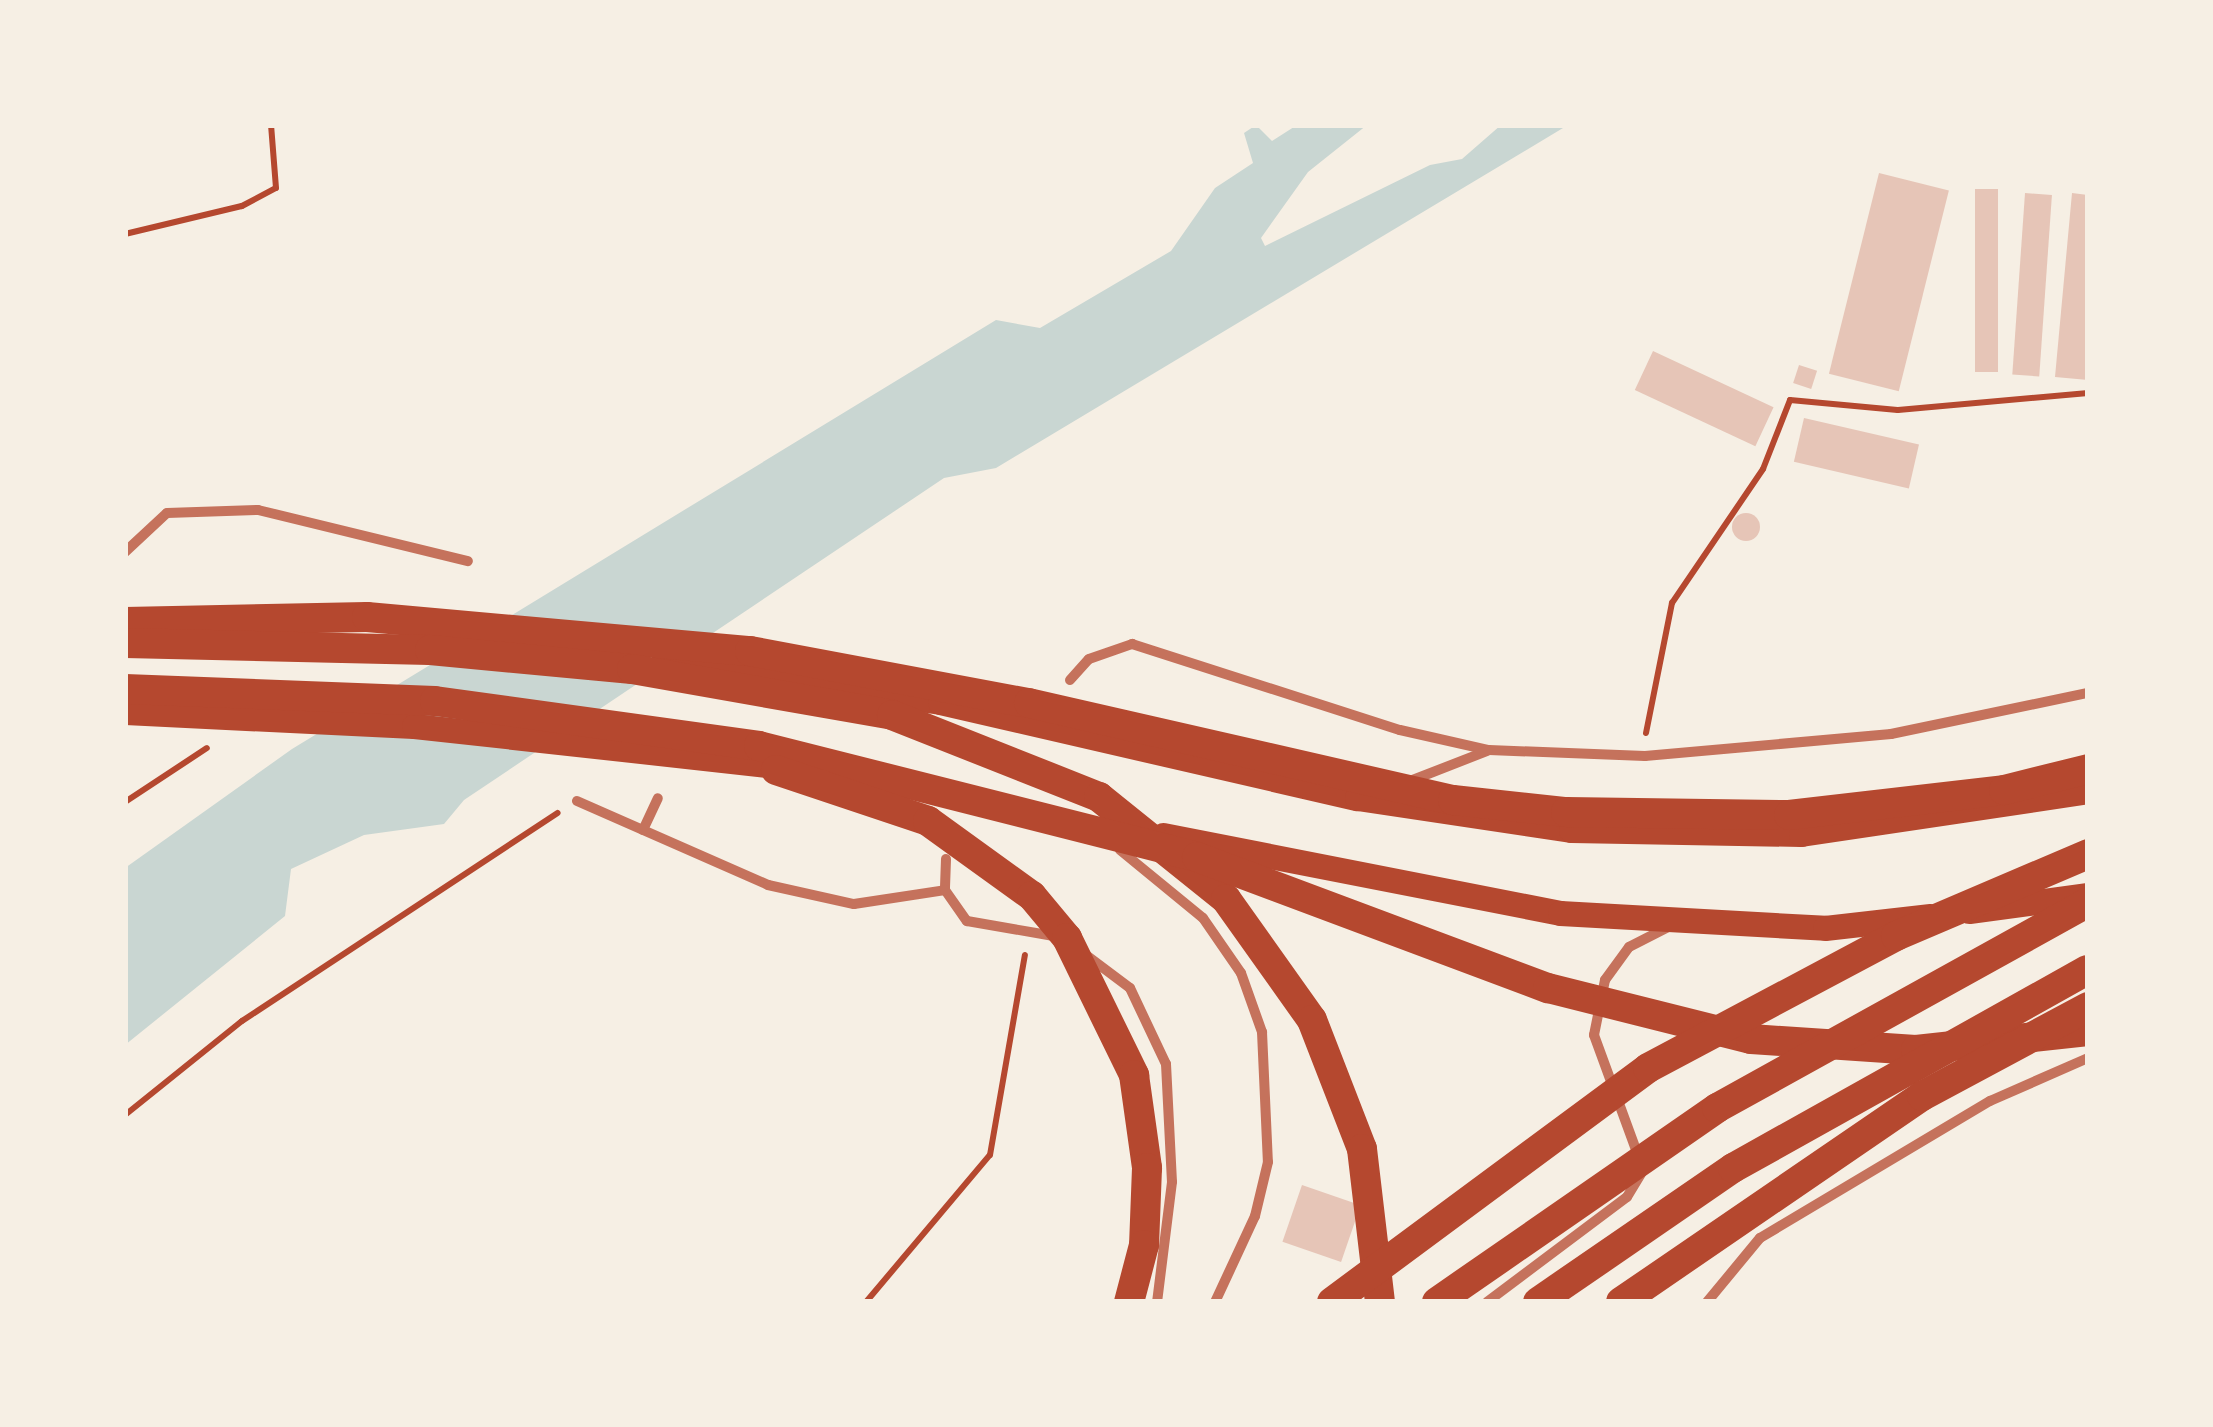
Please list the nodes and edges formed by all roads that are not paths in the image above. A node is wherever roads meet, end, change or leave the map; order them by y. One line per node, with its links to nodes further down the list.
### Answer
1 (125, 552): 2 (street)
2 (468, 561)
3 (125, 622): 11 (highway)
4 (125, 646): 14 (main road); 31 (highway)
5 (1070, 680): 10 (street)
6 (125, 690): 9 (highway)
7 (2088, 694): 10 (street)
8 (125, 712): 16 (main road)
9 (550, 716): 25 (highway); 27 (highway)
10 (1490, 750): 14 (street)
11 (2088, 768)
12 (2088, 791): 14 (main road)
13 (658, 798): 17 (street)
14 (1357, 798)
15 (577, 802): 17 (street)
16 (1064, 814): 22 (main road); 29 (street)
17 (643, 830): 20 (street)
18 (2088, 854): 30 (highway)
19 (946, 860): 20 (street)
20 (945, 890): 28 (street)
21 (2088, 898): 22 (main road); 32 (highway)
22 (1674, 924): 33 (street)
23 (2088, 970): 34 (highway)
24 (2088, 1007): 35 (highway)
25 (2088, 1031)
26 (2088, 1058): 36 (street)
27 (1129, 1302)
28 (1157, 1302)
29 (1215, 1302)
30 (1332, 1302)
31 (1380, 1302)
32 (1437, 1302)
33 (1487, 1302)
34 (1538, 1302)
35 (1622, 1302)
36 (1707, 1302)

